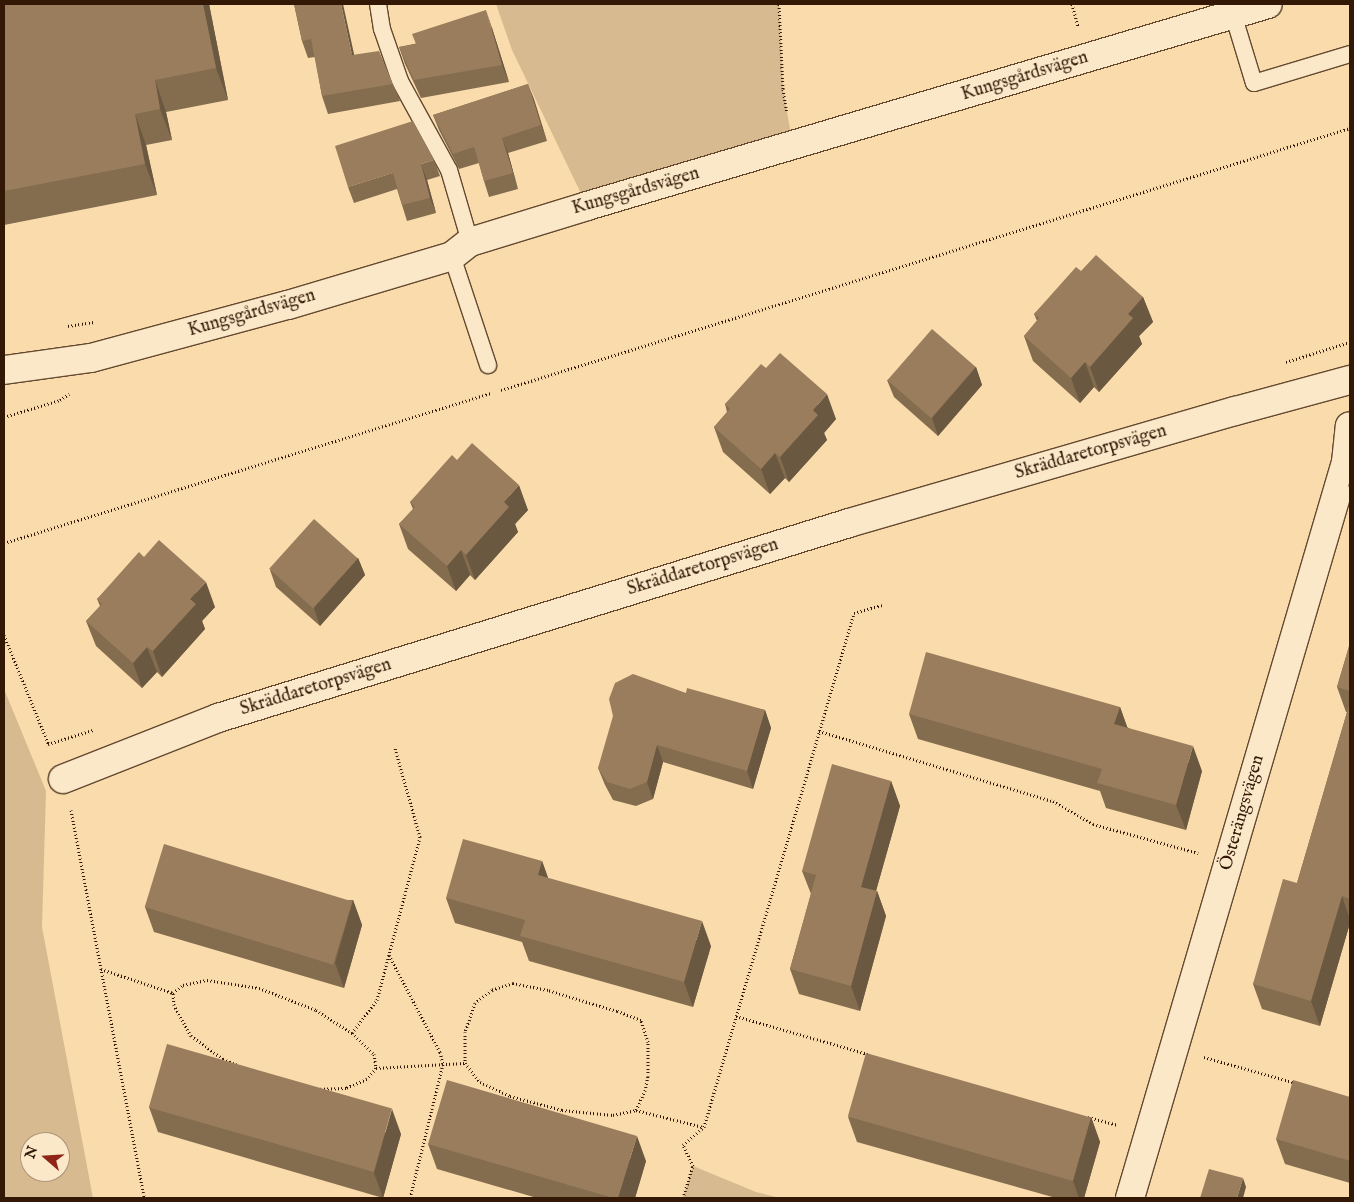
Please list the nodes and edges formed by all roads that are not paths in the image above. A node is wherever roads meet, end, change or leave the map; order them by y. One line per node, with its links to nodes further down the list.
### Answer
1 (378, 4): 5 (lane)
2 (1268, 4): 3 (street, Kungsgårdsvägen)
3 (1233, 14): 4 (lane); 5 (street, Kungsgårdsvägen)
4 (1350, 54)
5 (461, 249): 6 (lane); 7 (street, Kungsgårdsvägen)
6 (488, 365)
7 (4, 370)
8 (1350, 380): 10 (street, Skräddaretorpsvägen)
9 (1350, 426): 11 (street, Österängsvägen)
10 (63, 780)
11 (1130, 1198)

